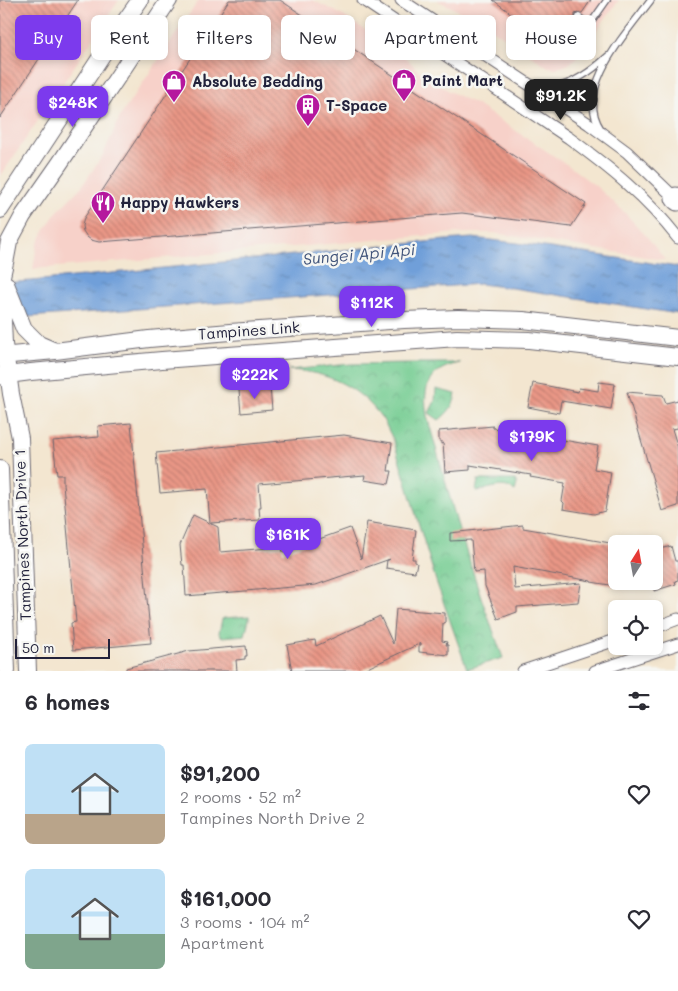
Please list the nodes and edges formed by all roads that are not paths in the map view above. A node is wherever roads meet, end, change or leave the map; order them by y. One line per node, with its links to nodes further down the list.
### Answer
1 (140, 0): 11 (street)
2 (169, 0): 13 (street, Tampines North Drive 1)
3 (363, 0): 15 (street)
4 (401, 0): 9 (street)
5 (607, 0): 7 (lane)
6 (651, 0): 8 (lane)
7 (596, 15)
8 (612, 53): 9 (lane); 10 (lane)
9 (532, 86): 10 (street)
10 (605, 136): 12 (street)
11 (17, 184): 13 (street); 14 (street)
12 (677, 200)
13 (32, 205): 16 (street, Tampines North Drive 1)
14 (0, 210)
15 (678, 238)
16 (2, 276): 20 (street); 21 (street, Tampines North Drive 1)
17 (458, 318): 18 (street, Tampines Link); 19 (street); 20 (street, Tampines Link)
18 (678, 338)
19 (501, 339): 22 (street, Tampines Link); 23 (street, Tampines Link)
20 (55, 351): 21 (street, Tampines Link)
21 (3, 355): 23 (street, Tampines North Drive 1)
22 (678, 357)
23 (5, 375): 30 (street, Tampines North Drive 1)
24 (0, 469): 29 (street, Tampines North Drive 1)
25 (678, 619): 26 (street)
26 (663, 625)
27 (608, 643): 31 (street)
28 (678, 644): 32 (street)
29 (7, 671)
30 (28, 671)
31 (523, 671)
32 (595, 671)

